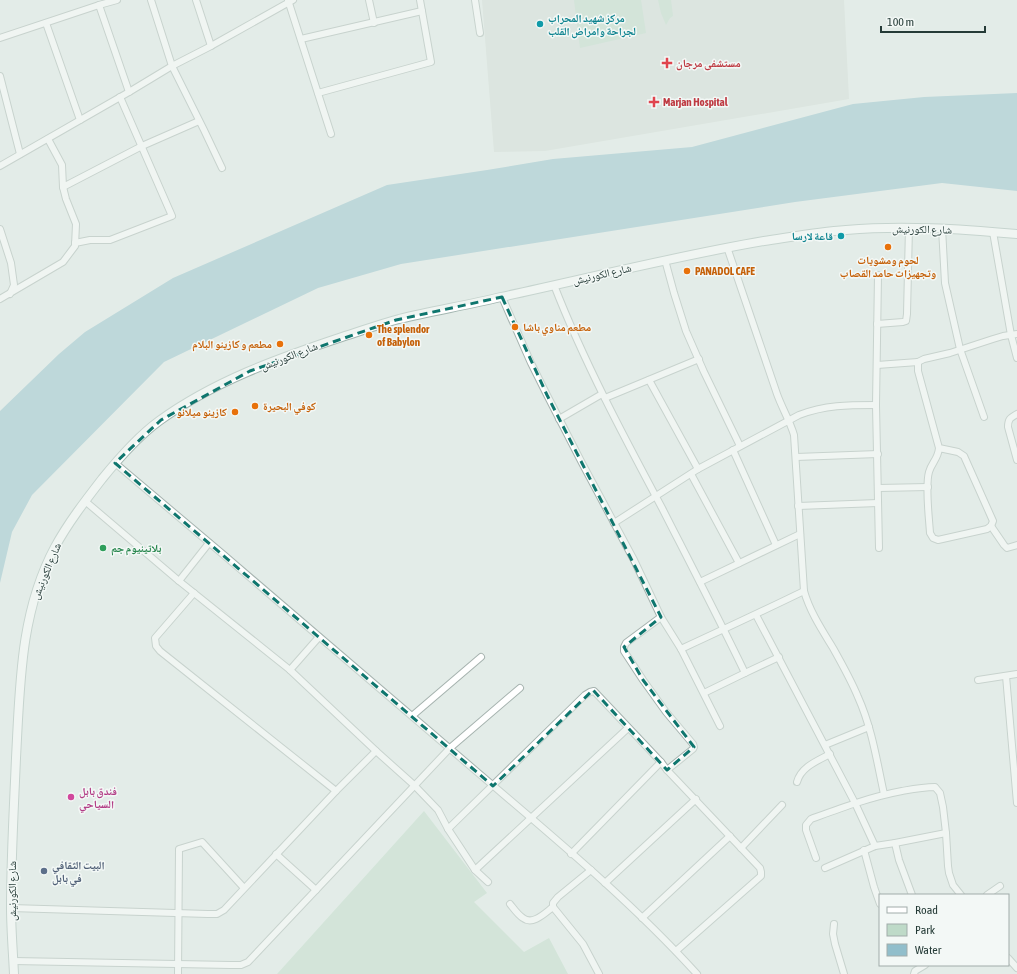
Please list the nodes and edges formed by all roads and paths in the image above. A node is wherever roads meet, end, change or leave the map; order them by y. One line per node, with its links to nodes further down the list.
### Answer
1 (117, 0): 8 (street)
2 (151, 0): 16 (street)
3 (196, 0): 15 (street)
4 (369, 0): 10 (street)
5 (420, 0): 9 (street)
6 (475, 0): 12 (street)
7 (289, 1): 14 (street); 15 (street)
8 (99, 5): 11 (street); 18 (street)
9 (422, 11): 10 (street); 19 (street)
10 (374, 22): 14 (street)
11 (46, 23): 13 (street); 21 (street)
12 (480, 33)
13 (0, 38)
14 (301, 39): 19 (street)
15 (211, 46): 16 (street)
16 (172, 66): 18 (street); 22 (street)
17 (0, 76): 26 (street)
18 (129, 92): 20 (street)
19 (318, 93): 23 (street)
20 (120, 97): 21 (street); 25 (street)
21 (80, 120): 24 (street)
22 (199, 121): 25 (street); 28 (street)
23 (332, 134)
24 (48, 138): 26 (street); 29 (street)
25 (142, 146): 29 (street); 35 (street)
26 (20, 154): 27 (street)
27 (0, 166)
28 (222, 168)
29 (63, 187): 35 (street)
30 (909, 227): 31 (street, شارع الكورنيش); 36 (street, شارع الكورنيش); 43 (street)
31 (942, 228): 33 (street, شارع الكورنيش); 45 (street)
32 (0, 229): 40 (street)
33 (993, 232): 34 (street, شارع الكورنيش); 44 (street)
34 (1017, 234)
35 (76, 243): 40 (street)
36 (727, 247): 37 (street, شارع الكورنيش); 56 (street)
37 (665, 260): 39 (street, شارع الكورنيش); 47 (street)
38 (878, 275): 43 (street)
39 (554, 285): 41 (street, شارع الكورنيش); 51 (street)
40 (10, 294): 42 (street)
41 (502, 297): 55 (street); 63 (street, شارع الكورنيش)
42 (0, 299)
43 (877, 324): 49 (street)
44 (1014, 335): 45 (street); 46 (street)
45 (960, 349): 48 (street); 54 (street)
46 (1017, 358)
47 (699, 359): 50 (street); 57 (street)
48 (918, 362): 49 (street); 58 (street)
49 (876, 364): 52 (street)
50 (649, 380): 51 (street); 64 (street)
51 (604, 396): 55 (street); 68 (street)
52 (876, 405): 56 (street); 60 (street)
53 (1017, 414): 62 (street)
54 (984, 417)
55 (559, 419): 72 (street)
56 (789, 420): 57 (street); 61 (street)
57 (740, 446): 59 (street)
58 (939, 448): 66 (street); 73 (street)
59 (733, 450): 64 (street); 76 (street)
60 (878, 454): 61 (street); 67 (street)
61 (796, 456): 71 (street)
62 (1017, 460)
63 (115, 463): 69 (street, شارع الكورنيش); 75 (street)
64 (698, 469): 65 (street)
65 (691, 474): 68 (street); 79 (street)
66 (928, 487): 67 (street); 73 (street)
67 (878, 488): 70 (street)
68 (655, 496): 72 (street); 81 (street)
69 (85, 501): 80 (street); 143 (street, شارع الكورنيش)
70 (878, 503): 71 (street); 78 (street)
71 (798, 506): 74 (street)
72 (614, 523): 85 (street)
73 (991, 526): 77 (street)
74 (800, 534): 76 (street); 82 (street)
75 (209, 543): 80 (street); 87 (street)
76 (776, 545): 79 (street)
77 (1017, 545)
78 (879, 548)
79 (739, 563): 81 (street)
80 (179, 581): 83 (street)
81 (700, 582): 86 (street)
82 (804, 591): 84 (street); 100 (street)
83 (194, 593): 91 (street); 112 (street)
84 (756, 615): 86 (street); 90 (street)
85 (661, 617): 88 (street); 107 (street)
86 (724, 629): 88 (street); 92 (street)
87 (319, 636): 91 (street); 98 (street)
88 (681, 649): 97 (street)
89 (481, 657): 98 (street)
90 (779, 657): 92 (street); 102 (street)
91 (290, 670): 104 (street)
92 (745, 672): 97 (street)
93 (1017, 674): 94 (street)
94 (1006, 676): 95 (street); 111 (street)
95 (978, 680)
96 (520, 688): 103 (street)
97 (704, 693): 99 (street)
98 (412, 716): 103 (street)
99 (720, 726)
100 (869, 727): 102 (street); 113 (street)
101 (628, 728): 106 (street); 110 (street); 118 (street)
102 (825, 745): 105 (street)
103 (450, 748): 109 (street); 110 (street)
104 (376, 751): 109 (street); 112 (street)
105 (830, 754): 108 (street); 115 (street)
106 (661, 762): 107 (street); 127 (street)
107 (667, 770): 114 (street)
108 (797, 782)
109 (414, 785): 119 (street); 136 (street)
110 (493, 786): 118 (street); 119 (street)
111 (1016, 787): 116 (street)
112 (336, 791): 126 (street)
113 (884, 794): 115 (street); 120 (street)
114 (696, 799): 121 (street); 133 (street)
115 (855, 803): 123 (street); 128 (street)
116 (1017, 803)
117 (782, 805): 124 (street)
118 (530, 818): 127 (street); 130 (street)
119 (448, 829): 130 (street)
120 (946, 833): 122 (street); 138 (street)
121 (730, 836): 124 (street); 145 (street)
122 (896, 843): 123 (street); 137 (street)
123 (875, 846): 125 (street)
124 (741, 848): 147 (street)
125 (864, 850): 129 (street); 140 (street)
126 (276, 854): 135 (street); 136 (street)
127 (571, 854): 131 (street)
128 (816, 858)
129 (825, 868)
130 (476, 870): 132 (street)
131 (590, 870): 133 (street); 142 (street)
132 (488, 882)
133 (605, 883): 145 (street)
134 (1000, 886): 139 (street)
135 (244, 888): 144 (street); 144 (street)
136 (316, 890): 150 (street)
137 (912, 894)
138 (960, 894)
139 (988, 894)
140 (879, 901)
141 (510, 904): 142 (street)
142 (553, 907): 155 (street)
143 (11, 908): 144 (street); 149 (street, شارع الكورنيش)
144 (178, 913): 150 (street)
145 (642, 918): 147 (street)
146 (834, 924): 157 (street)
147 (676, 951): 156 (street)
148 (1009, 959): 152 (street)
149 (13, 961): 150 (street); 153 (street, شارع الكورنيش)
150 (178, 964): 154 (street)
151 (923, 966): 158 (street)
152 (1017, 968)
153 (14, 974)
154 (178, 974)
155 (599, 974)
156 (697, 974)
157 (844, 974)
158 (914, 974)

